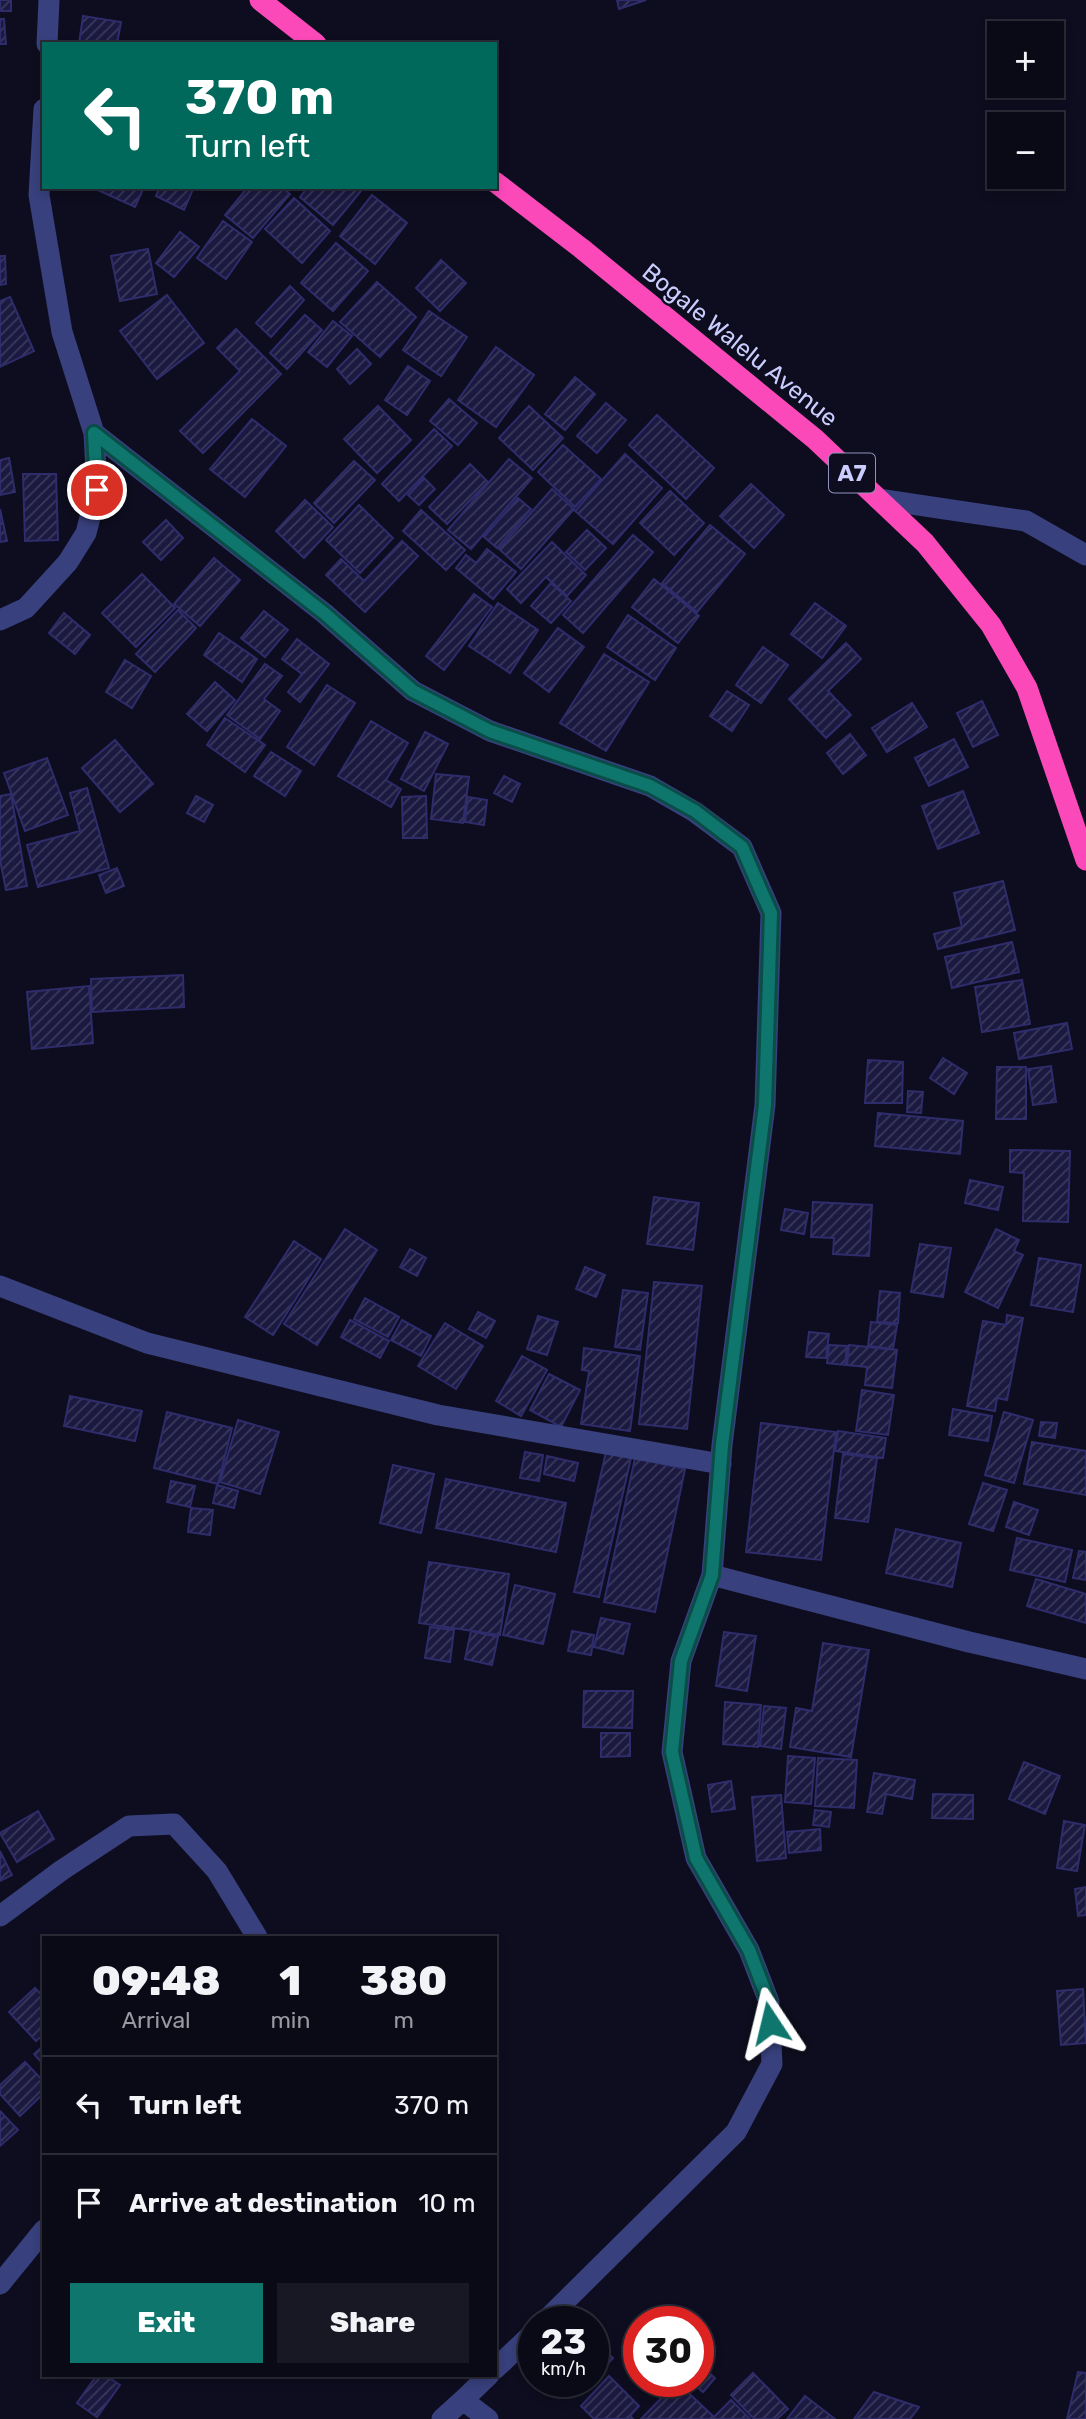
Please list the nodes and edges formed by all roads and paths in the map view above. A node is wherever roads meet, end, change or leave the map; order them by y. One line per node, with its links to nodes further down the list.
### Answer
1 (49, 0): 3 (street)
2 (260, 0): 4 (highway)
3 (47, 42)
4 (313, 42)
5 (42, 152): 7 (street)
6 (497, 184): 8 (highway, Bogale Walelu Avenue / A7)
7 (94, 433): 10 (street); 13 (street)
8 (878, 499): 9 (street); 11 (highway, Bogale Walelu Avenue / A7)
9 (1086, 555)
10 (0, 620)
11 (1086, 860)
12 (0, 1286): 13 (street)
13 (721, 1464): 14 (street)
14 (712, 1575): 15 (street); 20 (street)
15 (1086, 1669)
16 (0, 1916): 17 (street)
17 (256, 1936)
18 (42, 2232): 19 (street)
19 (0, 2284)
20 (560, 2306)
21 (518, 2347): 22 (street)
22 (497, 2367)
23 (487, 2377): 24 (street)
24 (463, 2400): 25 (street); 26 (street)
25 (442, 2419)
26 (488, 2419)

